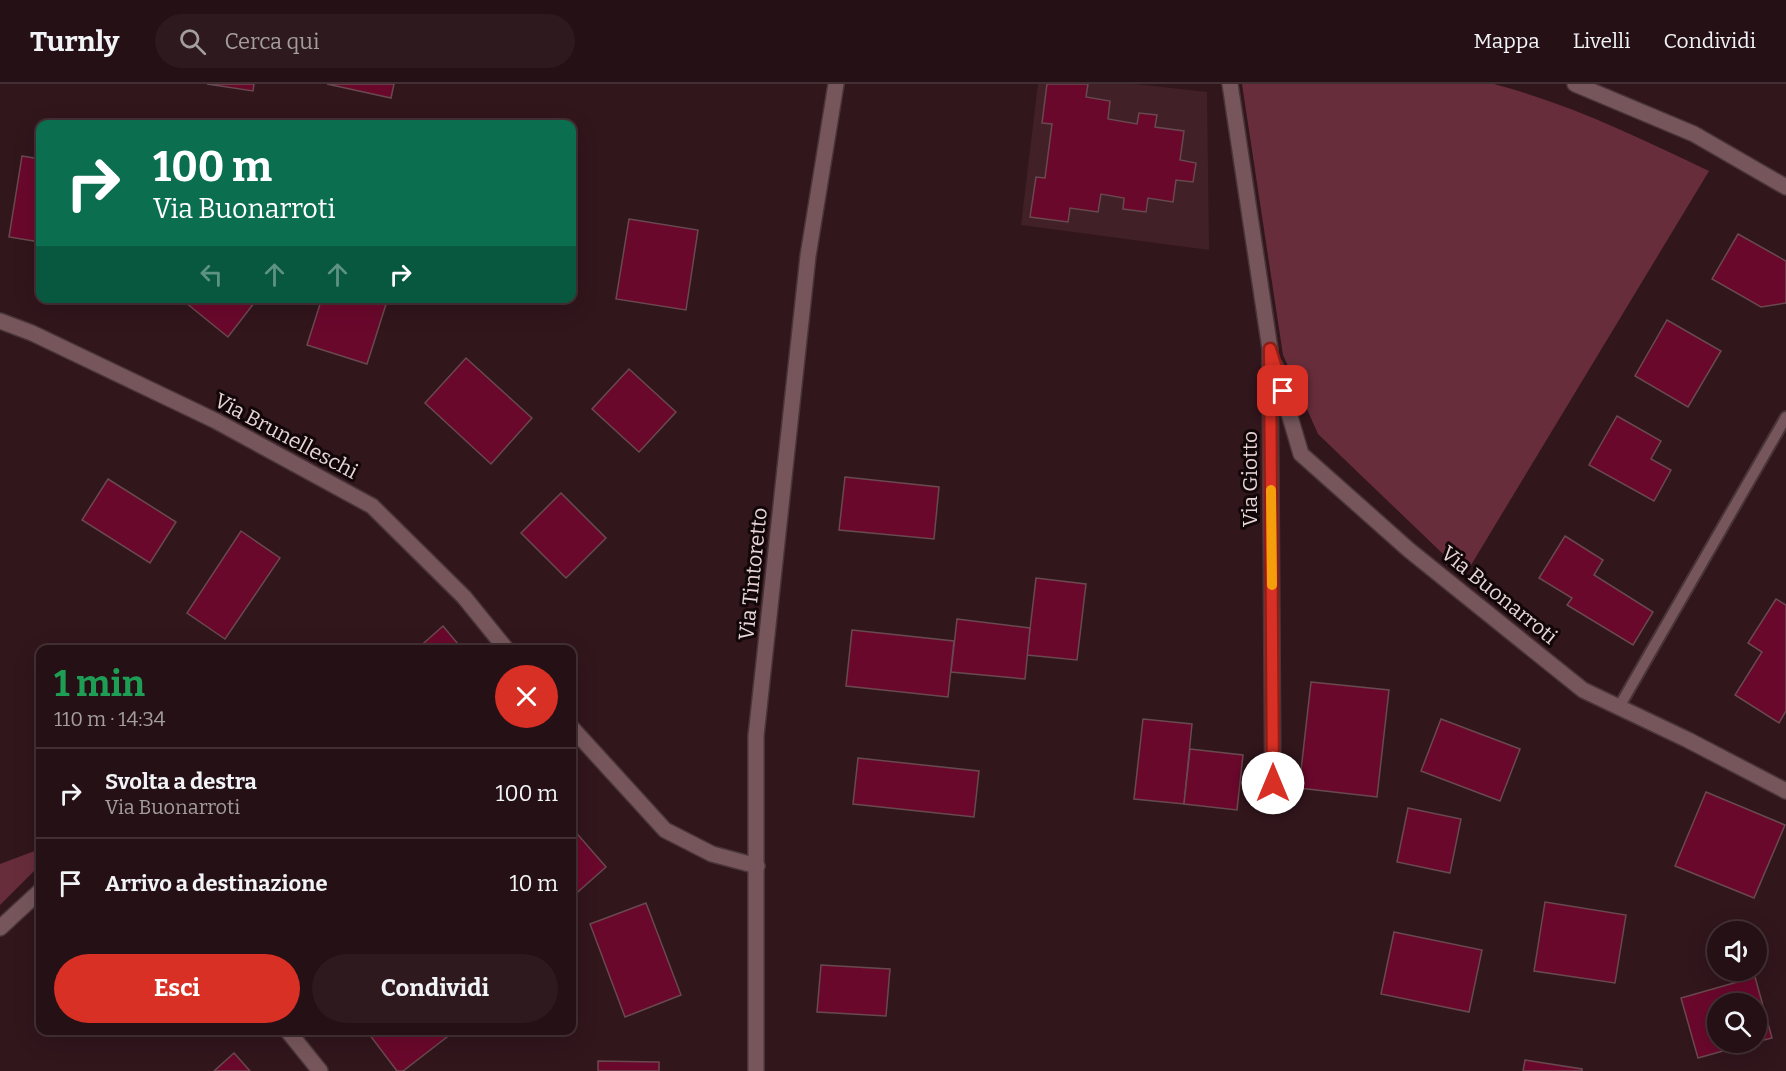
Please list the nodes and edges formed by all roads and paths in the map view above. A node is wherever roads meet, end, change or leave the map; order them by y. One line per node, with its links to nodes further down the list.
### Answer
1 (836, 84): 13 (street, Via Tintoretto)
2 (1230, 84): 6 (street, Via Giotto)
3 (1575, 84): 4 (street)
4 (1786, 187)
5 (0, 321): 8 (street, Via Brunelleschi)
6 (1270, 349): 9 (street, Via Buonarroti); 12 (street, Via Giotto)
7 (1786, 417): 9 (lane)
8 (503, 645)
9 (1619, 707): 11 (street, Via Buonarroti)
10 (576, 732): 13 (street)
11 (1786, 791)
12 (1273, 806)
13 (757, 866): 18 (street, Via Tintoretto)
14 (36, 895): 15 (street)
15 (0, 928)
16 (290, 1035): 17 (street)
17 (320, 1071)
18 (756, 1071)

